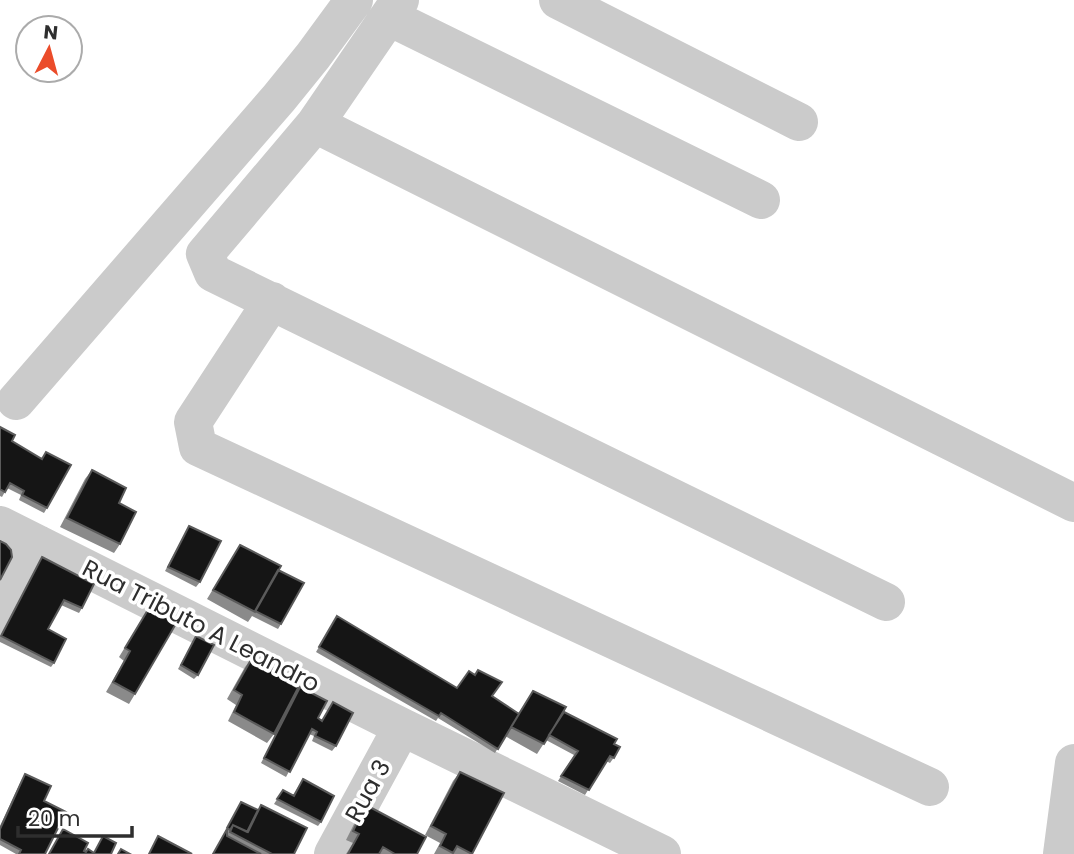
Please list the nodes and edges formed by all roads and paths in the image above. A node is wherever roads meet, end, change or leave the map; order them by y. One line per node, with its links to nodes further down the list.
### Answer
1 (354, 0): 8 (street)
2 (558, 0): 4 (street)
3 (395, 8): 5 (street); 6 (street)
4 (799, 122)
5 (315, 124): 7 (street); 9 (street)
6 (761, 200)
7 (272, 301): 12 (street); 16 (street)
8 (16, 401)
9 (1074, 503)
10 (0, 525): 11 (street, Rua Tributo A Leandro)
11 (38, 544): 13 (street); 14 (street, Rua Tributo A Leandro)
12 (886, 602)
13 (0, 618)
14 (402, 727): 17 (street, Rua 3); 18 (street, Rua Tributo A Leandro)
15 (1074, 763): 19 (street)
16 (930, 787)
17 (333, 854)
18 (662, 854)
19 (1062, 854)

